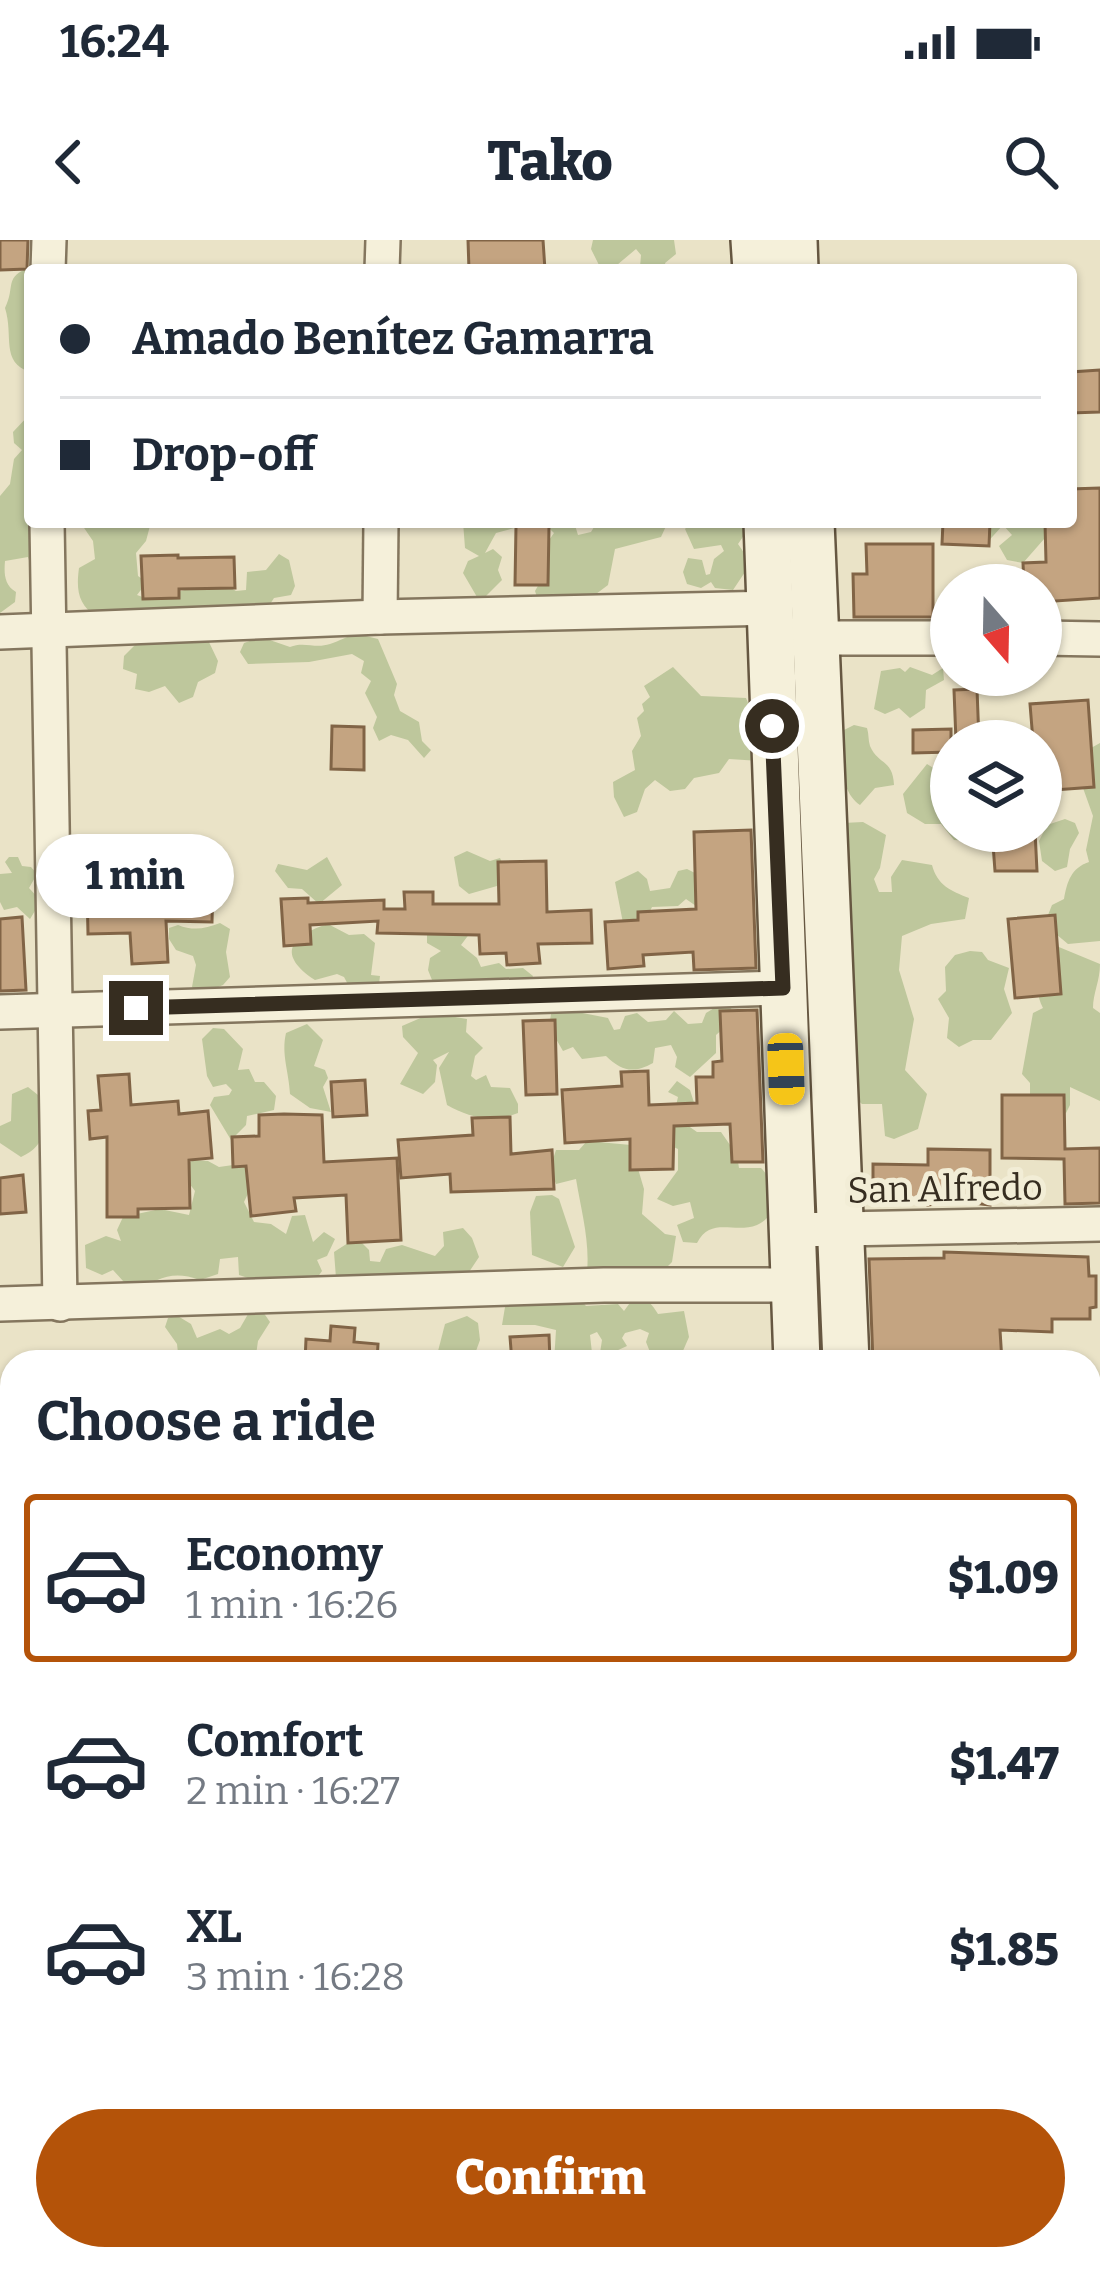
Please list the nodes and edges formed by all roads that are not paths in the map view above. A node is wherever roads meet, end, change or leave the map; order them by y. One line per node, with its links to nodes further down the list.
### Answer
1 (47, 528): 7 (street)
2 (381, 528): 5 (street)
3 (767, 528): 6 (main road)
4 (811, 528): 9 (main road)
5 (380, 617): 6 (street); 7 (street)
6 (769, 623): 9 (street); 13 (main road)
7 (47, 630): 8 (street); 14 (street)
8 (0, 632)
9 (818, 638): 10 (street); 17 (main road)
10 (930, 638)
11 (1062, 638): 12 (street)
12 (1100, 638)
13 (783, 988): 14 (street); 18 (main road)
14 (53, 1010): 15 (street); 21 (street)
15 (0, 1012)
16 (1100, 1224): 17 (street, San Alfredo)
17 (839, 1229): 18 (street, San Alfredo); 23 (main road)
18 (791, 1230): 19 (main road)
19 (794, 1285): 21 (street); 22 (main road)
20 (0, 1304): 21 (street)
21 (60, 1304)
22 (796, 1350)
23 (845, 1350)

